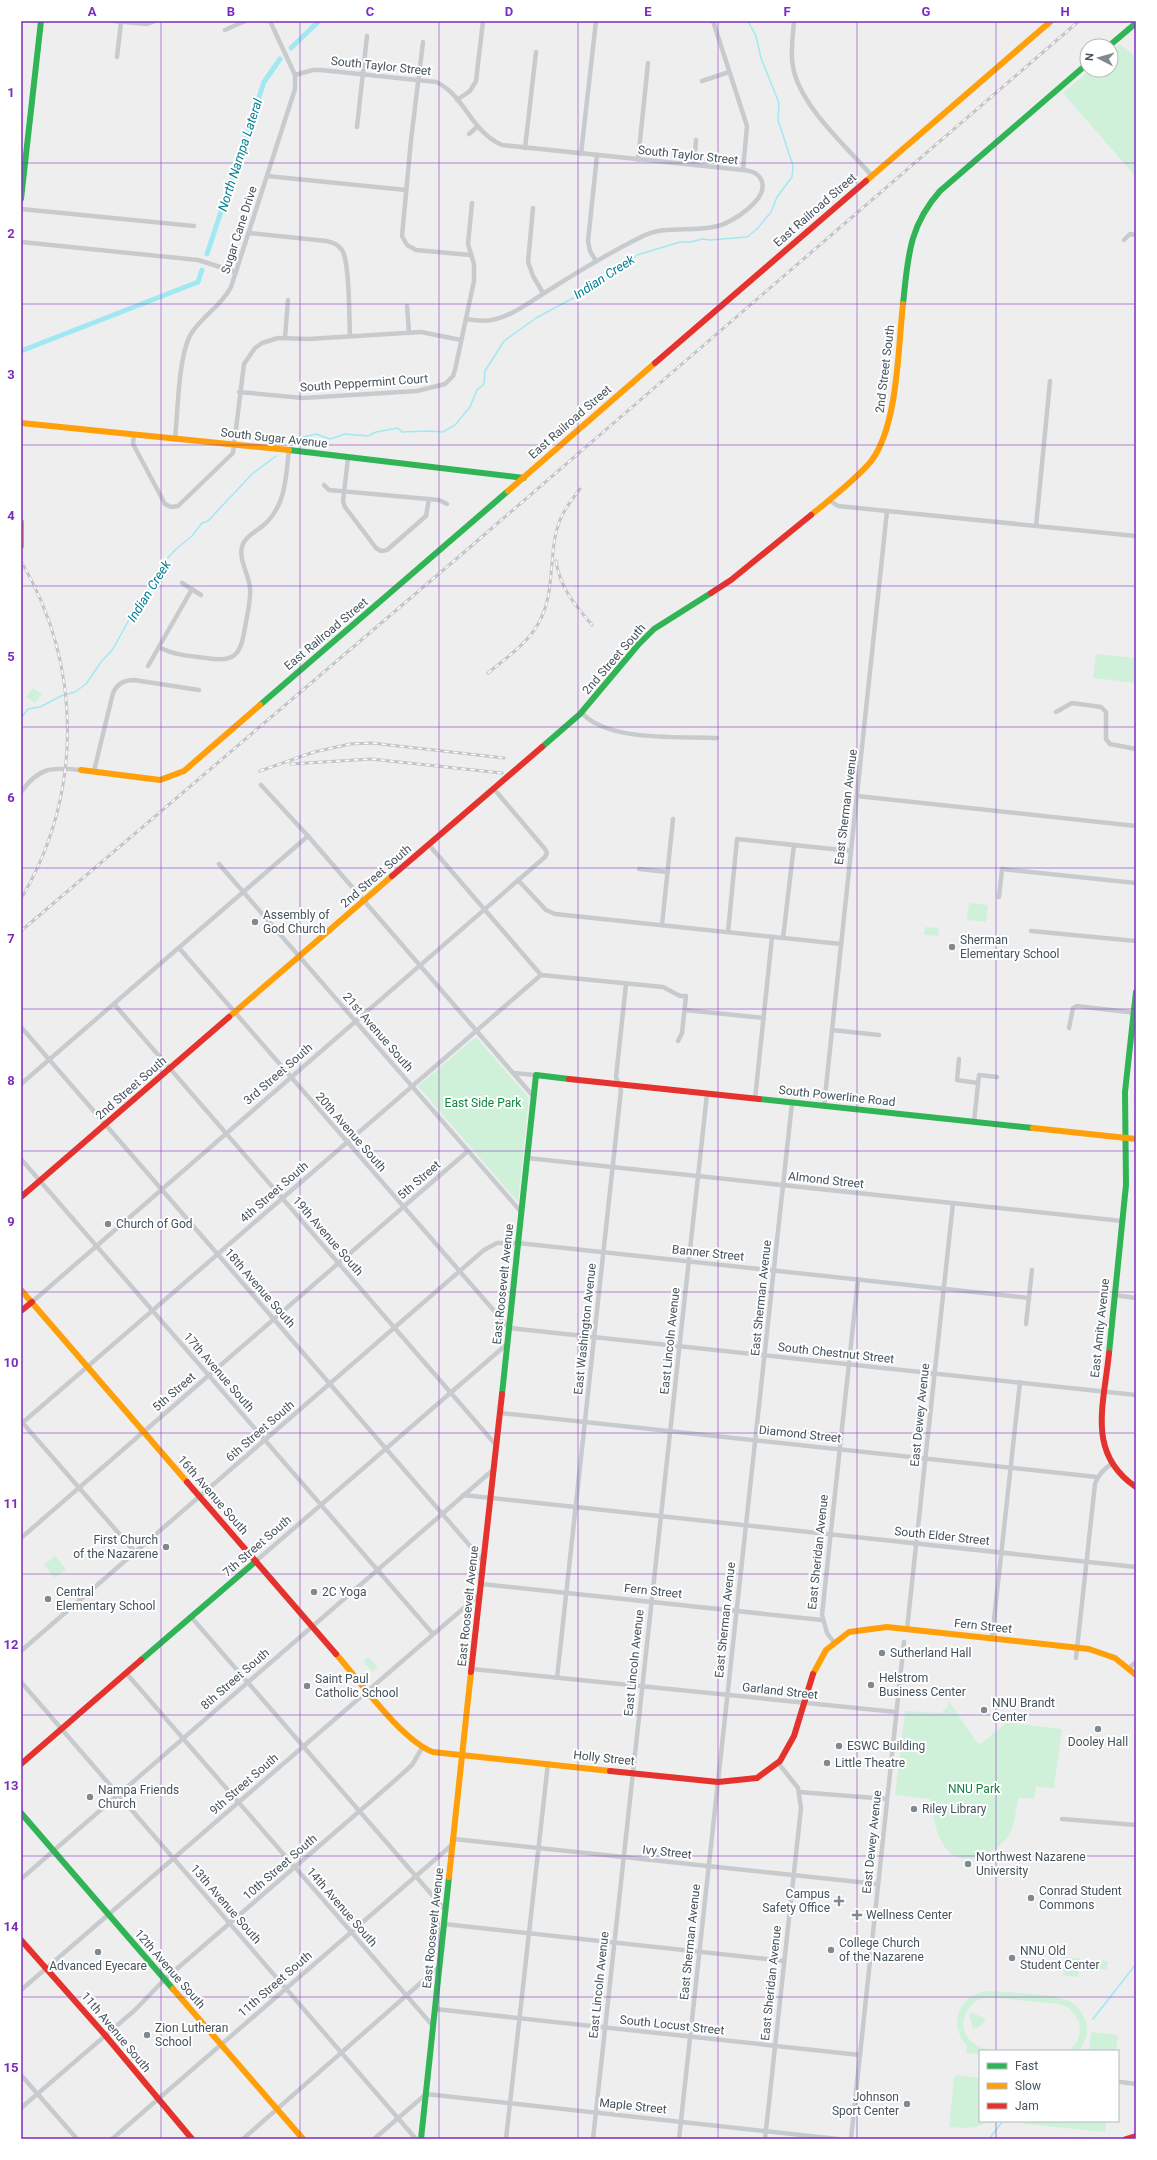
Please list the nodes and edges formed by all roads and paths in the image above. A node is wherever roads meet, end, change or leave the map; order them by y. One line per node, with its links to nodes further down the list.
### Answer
1 (40, 21): 42 (street)
2 (114, 21): 11 (street)
3 (245, 21): 15 (street)
4 (270, 21): 25 (street)
5 (483, 21): 28 (street)
6 (596, 21): 34 (street)
7 (713, 21): 23 (street)
8 (794, 21): 40 (street)
9 (1051, 21): 40 (street, East Railroad Street)
10 (1130, 21): 14 (street)
11 (121, 22): 12 (street); 20 (street)
12 (154, 22)
13 (1136, 23): 17 (street)
14 (1136, 28)
15 (225, 30)
16 (367, 36): 24 (street)
17 (1118, 38)
18 (424, 42): 26 (street)
19 (536, 52): 33 (street)
20 (117, 57)
21 (648, 63): 36 (street)
22 (1079, 71): 74 (street, 2nd Street South)
23 (729, 72): 27 (street); 38 (street)
24 (363, 74): 25 (street, South Taylor Street); 26 (street, South Taylor Street); 30 (street)
25 (295, 75): 39 (street, Sugar Cane Drive)
26 (419, 80): 28 (street, South Taylor Street); 41 (street)
27 (702, 81)
28 (457, 100): 29 (street, South Taylor Street)
29 (477, 127): 31 (street); 33 (street, South Taylor Street)
30 (357, 128)
31 (469, 134)
32 (696, 140): 37 (street)
33 (525, 148): 34 (street, South Taylor Street)
34 (582, 154): 35 (street, South Taylor Street)
35 (597, 155): 36 (street, South Taylor Street); 52 (street)
36 (638, 160): 37 (street, South Taylor Street)
37 (694, 165): 38 (street, South Taylor Street)
38 (743, 170): 52 (street, South Taylor Street)
39 (267, 176): 41 (street); 47 (street, Sugar Cane Drive)
40 (872, 176): 70 (street, East Railroad Street)
41 (406, 190): 51 (street)
42 (21, 199)
43 (472, 203): 51 (street, South Peppermint Court)
44 (533, 208): 54 (street)
45 (21, 209): 46 (street)
46 (194, 226)
47 (249, 233): 53 (street, Sugar Cane Drive); 59 (street)
48 (1136, 235): 49 (street)
49 (1124, 240)
50 (21, 242): 53 (street)
51 (470, 255): 57 (street, South Peppermint Court)
52 (596, 261): 54 (street, South Taylor Street)
53 (236, 272): 66 (street, Sugar Cane Drive)
54 (543, 293): 57 (street, South Taylor Street)
55 (288, 300): 60 (street)
56 (406, 306): 58 (street)
57 (466, 319): 61 (street, South Peppermint Court)
58 (408, 333): 59 (street); 61 (street)
59 (350, 336): 60 (street)
60 (285, 338): 63 (street)
61 (461, 340): 63 (street, South Peppermint Court)
62 (1050, 380): 78 (street)
63 (239, 392): 67 (street)
64 (21, 423): 65 (street, South Sugar Avenue)
65 (134, 435): 66 (street, South Sugar Avenue); 67 (street)
66 (175, 439): 67 (street, South Sugar Avenue)
67 (234, 445): 68 (street, South Sugar Avenue)
68 (289, 450): 69 (street, South Sugar Avenue); 84 (street)
69 (348, 458): 70 (street, South Sugar Avenue); 72 (street)
70 (524, 478): 92 (street, East Railroad Street)
71 (324, 485): 72 (street)
72 (344, 492): 73 (street); 73 (street)
73 (429, 499): 75 (street)
74 (829, 500): 76 (street); 88 (street, 2nd Street South)
75 (447, 504)
76 (887, 511): 78 (street); 96 (street, East Sherman Avenue)
77 (21, 522): 80 (street)
78 (1036, 526): 79 (street)
79 (1136, 536)
80 (21, 546)
81 (182, 583): 82 (street)
82 (192, 589): 83 (street); 84 (street)
83 (201, 595)
84 (159, 647): 85 (street)
85 (148, 666)
86 (199, 690): 92 (street)
87 (1056, 712): 90 (street)
88 (582, 713): 89 (street); 94 (street, 2nd Street South)
89 (717, 738)
90 (1136, 749)
91 (81, 770): 92 (street, East Railroad Street); 95 (street)
92 (94, 771)
93 (261, 785): 99 (street)
94 (494, 789): 100 (street, 2nd Street South); 106 (street, 3rd Street South)
95 (21, 792)
96 (857, 796): 98 (street); 102 (street, East Sherman Avenue)
97 (673, 819): 105 (street)
98 (1136, 826)
99 (308, 836): 108 (street); 110 (street)
100 (430, 845): 110 (street, 2nd Street South); 111 (street)
101 (794, 845): 102 (street); 114 (street); 116 (street)
102 (851, 851): 118 (street, East Sherman Avenue)
103 (219, 864): 108 (street, 21st Avenue South)
104 (638, 869): 105 (street)
105 (668, 872): 112 (street)
106 (518, 880): 111 (street, 3rd Street South); 112 (street)
107 (1136, 883): 109 (street)
108 (243, 892): 119 (street); 120 (street, 21st Avenue South)
109 (999, 897)
110 (365, 901): 120 (street, 2nd Street South); 121 (street)
111 (485, 909): 121 (street, 3rd Street South); 122 (street)
112 (662, 925): 114 (street)
113 (1031, 931): 117 (street)
114 (728, 932): 115 (street)
115 (772, 937): 116 (street); 129 (street)
116 (783, 938): 118 (street)
117 (1136, 941)
118 (841, 944): 134 (street, East Sherman Avenue)
119 (179, 948): 125 (street); 127 (street, 20th Avenue South)
120 (299, 957): 127 (street, 2nd Street South); 130 (street, 21st Avenue South)
121 (420, 966): 130 (street, 3rd Street South); 133 (street)
122 (541, 975): 123 (street); 133 (street, 4th Street South)
123 (626, 984): 126 (street); 146 (street, East Washington Avenue)
124 (1136, 992): 128 (street, East Amity Avenue)
125 (114, 1004): 138 (street); 139 (street, 19th Avenue South)
126 (685, 1010): 129 (street); 136 (street)
127 (235, 1013): 139 (street, 2nd Street South); 143 (street, 20th Avenue South)
128 (1135, 1013): 132 (street); 156 (street, East Amity Avenue)
129 (764, 1018): 150 (street)
130 (356, 1022): 143 (street, 3rd Street South); 147 (street, 21st Avenue South)
131 (21, 1027): 138 (street, 18th Avenue South)
132 (1069, 1028)
133 (477, 1030): 140 (street); 147 (street, 4th Street South)
134 (832, 1030): 135 (street); 152 (street, East Sherman Avenue)
135 (879, 1034)
136 (678, 1041)
137 (960, 1058): 144 (street)
138 (49, 1060): 145 (street); 154 (street, 18th Avenue South)
139 (170, 1069): 154 (street, 2nd Street South); 155 (street, 19th Avenue South)
140 (513, 1073): 141 (street); 149 (street)
141 (536, 1075): 146 (street, South Powerline Road); 149 (street, East Roosevelt Avenue)
142 (997, 1077): 144 (street)
143 (291, 1078): 155 (street, 3rd Street South); 158 (street, 20th Avenue South)
144 (978, 1083): 153 (street)
145 (21, 1084)
146 (619, 1084): 148 (street, South Powerline Road); 162 (street, East Washington Avenue)
147 (412, 1086): 158 (street, 4th Street South); 159 (street, 21st Avenue South)
148 (707, 1094): 150 (street, South Powerline Road); 163 (street, East Lincoln Avenue)
149 (534, 1097): 160 (street, East Roosevelt Avenue)
150 (755, 1099): 151 (street, South Powerline Road)
151 (792, 1102): 152 (street, South Powerline Road); 165 (street, East Sherman Avenue)
152 (824, 1106): 153 (street, South Powerline Road)
153 (974, 1122): 156 (street, South Powerline Road)
154 (105, 1125): 164 (street, 2nd Street South); 166 (street, 18th Avenue South)
155 (226, 1134): 166 (street, 3rd Street South); 168 (street, 19th Avenue South)
156 (1124, 1138): 157 (street, South Powerline Road); 172 (street, East Amity Avenue)
157 (1136, 1139)
158 (347, 1142): 168 (street, 4th Street South); 170 (street, 20th Avenue South)
159 (468, 1151): 170 (street, 5th Street); 171 (street, 21st Avenue South)
160 (527, 1158): 162 (street, Almond Street); 171 (street, East Roosevelt Avenue)
161 (21, 1159): 164 (street, 17th Avenue South)
162 (612, 1167): 163 (street, Almond Street); 175 (street, East Washington Avenue)
163 (698, 1176): 165 (street, Almond Street); 177 (street, East Lincoln Avenue)
164 (40, 1181): 167 (street, 2nd Street South); 174 (street, 17th Avenue South)
165 (783, 1185): 169 (street, Almond Street); 179 (street, East Sherman Avenue)
166 (161, 1190): 174 (street, 3rd Street South); 176 (street, 18th Avenue South)
167 (21, 1197)
168 (282, 1198): 176 (street, 4th Street South); 178 (street, 19th Avenue South)
169 (953, 1203): 172 (street, Almond Street); 183 (street, East Dewey Avenue)
170 (403, 1207): 178 (street, 5th Street); 181 (street, 20th Avenue South)
171 (522, 1213): 173 (street, East Roosevelt Avenue)
172 (1122, 1221): 185 (street, East Amity Avenue)
173 (518, 1243): 175 (street, Banner Street); 181 (street, 6th Street South); 194 (street, East Roosevelt Avenue)
174 (96, 1246): 188 (street, 3rd Street South); 189 (street, 17th Avenue South)
175 (603, 1252): 177 (street, Banner Street); 195 (street, East Washington Avenue)
176 (217, 1254): 189 (street, 4th Street South); 191 (street, 18th Avenue South)
177 (688, 1261): 179 (street, Banner Street); 197 (street, East Lincoln Avenue)
178 (338, 1263): 191 (street, 5th Street); 193 (street, 19th Avenue South)
179 (774, 1270): 182 (street, Banner Street); 198 (street, East Sherman Avenue)
180 (1032, 1270): 186 (street)
181 (459, 1272): 193 (street, 6th Street South); 194 (street, 20th Avenue South)
182 (858, 1279): 183 (street, Banner Street); 199 (street, East Sheridan Avenue)
183 (944, 1289): 186 (street, Banner Street); 201 (street, East Dewey Avenue)
184 (21, 1290): 188 (street, 16th Avenue South)
185 (1115, 1295): 187 (street); 205 (street, East Amity Avenue)
186 (1029, 1298): 192 (street)
187 (1136, 1298)
188 (32, 1302): 190 (street, 3rd Street South); 200 (street, 16th Avenue South)
189 (152, 1310): 200 (street, 4th Street South); 202 (street, 17th Avenue South)
190 (21, 1311)
191 (274, 1319): 202 (street, 5th Street); 204 (street, 18th Avenue South)
192 (1026, 1324)
193 (394, 1328): 204 (street, 6th Street South); 206 (street, 19th Avenue South)
194 (509, 1328): 195 (street, South Chestnut Street); 196 (street, East Roosevelt Avenue)
195 (594, 1338): 197 (street, South Chestnut Street); 209 (street, East Washington Avenue)
196 (507, 1344): 206 (street, 7th Street South); 208 (street, East Roosevelt Avenue)
197 (679, 1346): 198 (street, South Chestnut Street); 212 (street, East Lincoln Avenue)
198 (764, 1355): 199 (street, South Chestnut Street); 214 (street, East Sherman Avenue)
199 (849, 1365): 201 (street, South Chestnut Street); 217 (street, East Sheridan Avenue)
200 (88, 1367): 210 (street, 4th Street South); 211 (street, 16th Avenue South)
201 (935, 1374): 203 (street, South Chestnut Street); 218 (street, East Dewey Avenue)
202 (209, 1375): 211 (street, 5th Street); 213 (street, 17th Avenue South)
203 (1020, 1382): 205 (street, South Chestnut Street); 220 (street)
204 (329, 1384): 213 (street, 6th Street South); 216 (street, 18th Avenue South)
205 (1104, 1392): 207 (street, South Chestnut Street); 219 (street, East Amity Avenue)
206 (450, 1393): 215 (street, 19th Avenue South); 216 (street, 7th Street South)
207 (1136, 1395)
208 (500, 1413): 209 (street, Diamond Street); 215 (street, East Roosevelt Avenue)
209 (584, 1422): 212 (street, Diamond Street); 229 (street, East Washington Avenue)
210 (21, 1423): 224 (street)
211 (144, 1431): 224 (street, 5th Street); 225 (street, 16th Avenue South)
212 (670, 1432): 214 (street, Diamond Street); 231 (street, East Lincoln Avenue)
213 (265, 1440): 225 (street, 6th Street South); 228 (street, 17th Avenue South)
214 (755, 1440): 217 (street, Diamond Street); 232 (street, East Sherman Avenue)
215 (496, 1445): 221 (street, East Roosevelt Avenue)
216 (386, 1449): 228 (street, 7th Street South); 230 (street, 18th Avenue South)
217 (840, 1450): 218 (street, Diamond Street); 233 (street, East Sheridan Avenue)
218 (925, 1459): 220 (street, Diamond Street); 235 (street, East Dewey Avenue)
219 (1111, 1464): 222 (street); 223 (street)
220 (1010, 1468): 222 (street, Diamond Street); 237 (street)
221 (494, 1469): 226 (street, 8th Street South); 227 (street, East Roosevelt Avenue)
222 (1097, 1477): 240 (street)
223 (1136, 1487)
224 (79, 1488): 234 (street, 5th Street); 236 (street)
225 (200, 1496): 236 (street, 6th Street South); 238 (street, 16th Avenue South)
226 (463, 1496): 227 (street); 230 (street, 8th Street South)
227 (491, 1499): 229 (street, South Elder Street); 239 (street, East Roosevelt Avenue)
228 (321, 1505): 238 (street, 7th Street South); 242 (street, 17th Avenue South)
229 (575, 1508): 231 (street, South Elder Street); 244 (street, East Washington Avenue)
230 (442, 1513): 239 (street, 18th Avenue South); 242 (street, 8th Street South)
231 (660, 1517): 232 (street, South Elder Street); 246 (street, East Lincoln Avenue)
232 (746, 1526): 233 (street, South Elder Street); 247 (street, East Sherman Avenue)
233 (831, 1535): 235 (street, South Elder Street); 249 (street, East Sheridan Avenue)
234 (21, 1538)
235 (916, 1544): 237 (street, South Elder Street); 251 (street, East Dewey Avenue)
236 (135, 1552): 257 (street, 6th Street South)
237 (1001, 1553): 240 (street, South Elder Street); 253 (street)
238 (256, 1561): 248 (street, 7th Street South); 250 (street, 16th Avenue South)
239 (484, 1562): 243 (street, East Roosevelt Avenue)
240 (1087, 1562): 241 (street, South Elder Street); 256 (street)
241 (1136, 1567)
242 (377, 1570): 250 (street, 8th Street South); 252 (street, 17th Avenue South)
243 (481, 1584): 244 (street, Fern Street); 245 (street, East Roosevelt Avenue)
244 (566, 1592): 246 (street, Fern Street); 264 (street, East Washington Avenue)
245 (480, 1594): 252 (street, 9th Street South); 261 (street, East Roosevelt Avenue)
246 (651, 1602): 247 (street, Fern Street); 267 (street, East Lincoln Avenue)
247 (736, 1611): 249 (street, Fern Street); 269 (street, East Sherman Avenue)
248 (192, 1618): 262 (street, 7th Street South); 266 (street)
249 (822, 1620): 254 (street, East Sheridan Avenue)
250 (312, 1625): 266 (street, 8th Street South); 268 (street, 16th Avenue South)
251 (907, 1629): 253 (street, Fern Street); 254 (street, Fern Street)
252 (433, 1634): 268 (street, 9th Street South)
253 (992, 1638): 256 (street, Fern Street)
254 (833, 1641): 270 (street)
255 (904, 1642): 271 (street, East Dewey Avenue)
256 (1077, 1647): 258 (street); 260 (street, Fern Street)
257 (21, 1651)
258 (1076, 1658)
259 (1136, 1662): 260 (street)
260 (1129, 1668): 263 (street, Fern Street)
261 (472, 1669): 264 (street, Garland Street); 276 (street, East Roosevelt Avenue)
262 (127, 1674): 272 (street, 7th Street South); 273 (street, 14th Avenue South)
263 (1136, 1675)
264 (557, 1678): 267 (street, Garland Street)
265 (21, 1682): 272 (street, 13th Avenue South)
266 (247, 1682): 273 (street, 8th Street South); 274 (street)
267 (642, 1687): 269 (street, Garland Street); 280 (street, East Lincoln Avenue)
268 (368, 1690): 274 (street, 9th Street South); 275 (street, 16th Avenue South)
269 (727, 1696): 270 (street, Garland Street); 281 (street, East Sherman Avenue)
270 (804, 1703): 271 (street, Garland Street); 279 (street)
271 (896, 1712): 284 (street, East Dewey Avenue)
272 (63, 1730): 278 (street, 7th Street South); 283 (street, 13th Avenue South)
273 (182, 1738): 283 (street, 8th Street South); 285 (street, 14th Avenue South)
274 (303, 1747): 285 (street, 9th Street South); 286 (street)
275 (422, 1748): 276 (street, Holly Street); 286 (street, 10th Street South)
276 (462, 1754): 277 (street, Holly Street); 290 (street, East Roosevelt Avenue)
277 (548, 1763): 280 (street, Holly Street); 291 (street)
278 (21, 1764)
279 (779, 1764): 281 (street, Holly Street); 282 (street)
280 (633, 1772): 281 (street, Holly Street); 293 (street, East Lincoln Avenue)
281 (718, 1782): 295 (street, East Sherman Avenue)
282 (799, 1792): 284 (street); 297 (street, East Sheridan Avenue)
283 (118, 1794): 292 (street, 8th Street South); 294 (street, 13th Avenue South)
284 (887, 1799): 300 (street, East Dewey Avenue)
285 (238, 1803): 294 (street, 9th Street South); 296 (street, 14th Avenue South)
286 (359, 1812): 296 (street, 10th Street South); 298 (street)
287 (21, 1813): 292 (street, 12th Avenue South)
288 (1062, 1819): 289 (street)
289 (1136, 1825)
290 (453, 1842): 291 (street, Ivy Street); 298 (street, 11th Street South); 301 (street, East Roosevelt Avenue)
291 (538, 1848): 293 (street, Ivy Street); 306 (street)
292 (53, 1850): 299 (street, 8th Street South); 302 (street, 12th Avenue South)
293 (623, 1857): 295 (street, Ivy Street); 308 (street, East Lincoln Avenue)
294 (174, 1858): 302 (street, 9th Street South); 303 (street, 13th Avenue South)
295 (708, 1866): 297 (street, Ivy Street); 309 (street, East Sherman Avenue)
296 (295, 1867): 303 (street, 10th Street South); 305 (street, 14th Avenue South)
297 (794, 1875): 300 (street, Ivy Street); 310 (street, East Sheridan Avenue)
298 (415, 1876): 301 (street); 305 (street, 11th Street South)
299 (21, 1879)
300 (878, 1884): 326 (street, East Dewey Avenue)
301 (446, 1911): 304 (street, East Roosevelt Avenue)
302 (109, 1915): 312 (street, 9th Street South); 313 (street, 12th Avenue South)
303 (229, 1924): 313 (street, 10th Street South); 314 (street, 13th Avenue South)
304 (444, 1924): 306 (street); 311 (street, East Roosevelt Avenue)
305 (351, 1932): 314 (street, 11th Street South); 316 (street, 14th Avenue South)
306 (529, 1933): 308 (street); 318 (street)
307 (21, 1940): 312 (street, 11th Avenue South)
308 (614, 1942): 309 (street); 320 (street, East Lincoln Avenue)
309 (699, 1952): 310 (street); 322 (street, East Sherman Avenue)
310 (784, 1961): 324 (street, East Sheridan Avenue)
311 (440, 1966): 316 (street); 317 (street, East Roosevelt Avenue)
312 (46, 1968): 315 (street, 9th Street South); 321 (street, 11th Avenue South)
313 (165, 1980): 321 (street, 10th Street South); 323 (street, 12th Avenue South)
314 (286, 1988): 323 (street, 11th Street South); 325 (street, 13th Avenue South)
315 (21, 1990)
316 (407, 1997): 319 (street, 14th Avenue South); 325 (street)
317 (435, 2009): 318 (street, South Locust Street); 319 (street, East Roosevelt Avenue)
318 (520, 2019): 320 (street, South Locust Street); 333 (street)
319 (433, 2026): 331 (street, East Roosevelt Avenue)
320 (605, 2028): 322 (street, South Locust Street); 336 (street, East Lincoln Avenue)
321 (106, 2035): 330 (street, 10th Street South); 332 (street, 11th Avenue South)
322 (690, 2037): 324 (street, South Locust Street); 338 (street, East Sherman Avenue)
323 (220, 2044): 332 (street, 11th Street South); 335 (street, 12th Avenue South)
324 (775, 2046): 326 (street, South Locust Street); 339 (street, East Sheridan Avenue)
325 (342, 2053): 335 (street); 337 (street, 13th Avenue South)
326 (860, 2055): 354 (street, East Dewey Avenue)
327 (21, 2075): 330 (street)
328 (1121, 2082): 329 (street)
329 (1136, 2084)
330 (38, 2094): 334 (street, 10th Street South); 341 (street)
331 (426, 2094): 333 (street, Maple Street); 337 (street); 348 (street, East Roosevelt Avenue)
332 (158, 2099): 342 (street, 11th Street South); 343 (street, 11th Avenue South)
333 (510, 2104): 336 (street, Maple Street); 349 (street)
334 (21, 2108)
335 (277, 2109): 344 (street); 345 (street, 12th Avenue South)
336 (596, 2113): 338 (street, Maple Street); 350 (street, East Lincoln Avenue)
337 (398, 2118): 346 (street); 347 (street, 13th Avenue South)
338 (681, 2122): 339 (street, Maple Street); 351 (street, East Sherman Avenue)
339 (766, 2131): 352 (street, East Sheridan Avenue); 353 (street, Maple Street)
340 (1136, 2136): 355 (street)
341 (77, 2139)
342 (112, 2139)
343 (192, 2139)
344 (243, 2139)
345 (303, 2139)
346 (374, 2139)
347 (416, 2139)
348 (421, 2139)
349 (506, 2139)
350 (593, 2139)
351 (679, 2139)
352 (765, 2139)
353 (838, 2139)
354 (851, 2139)
355 (1126, 2139)

